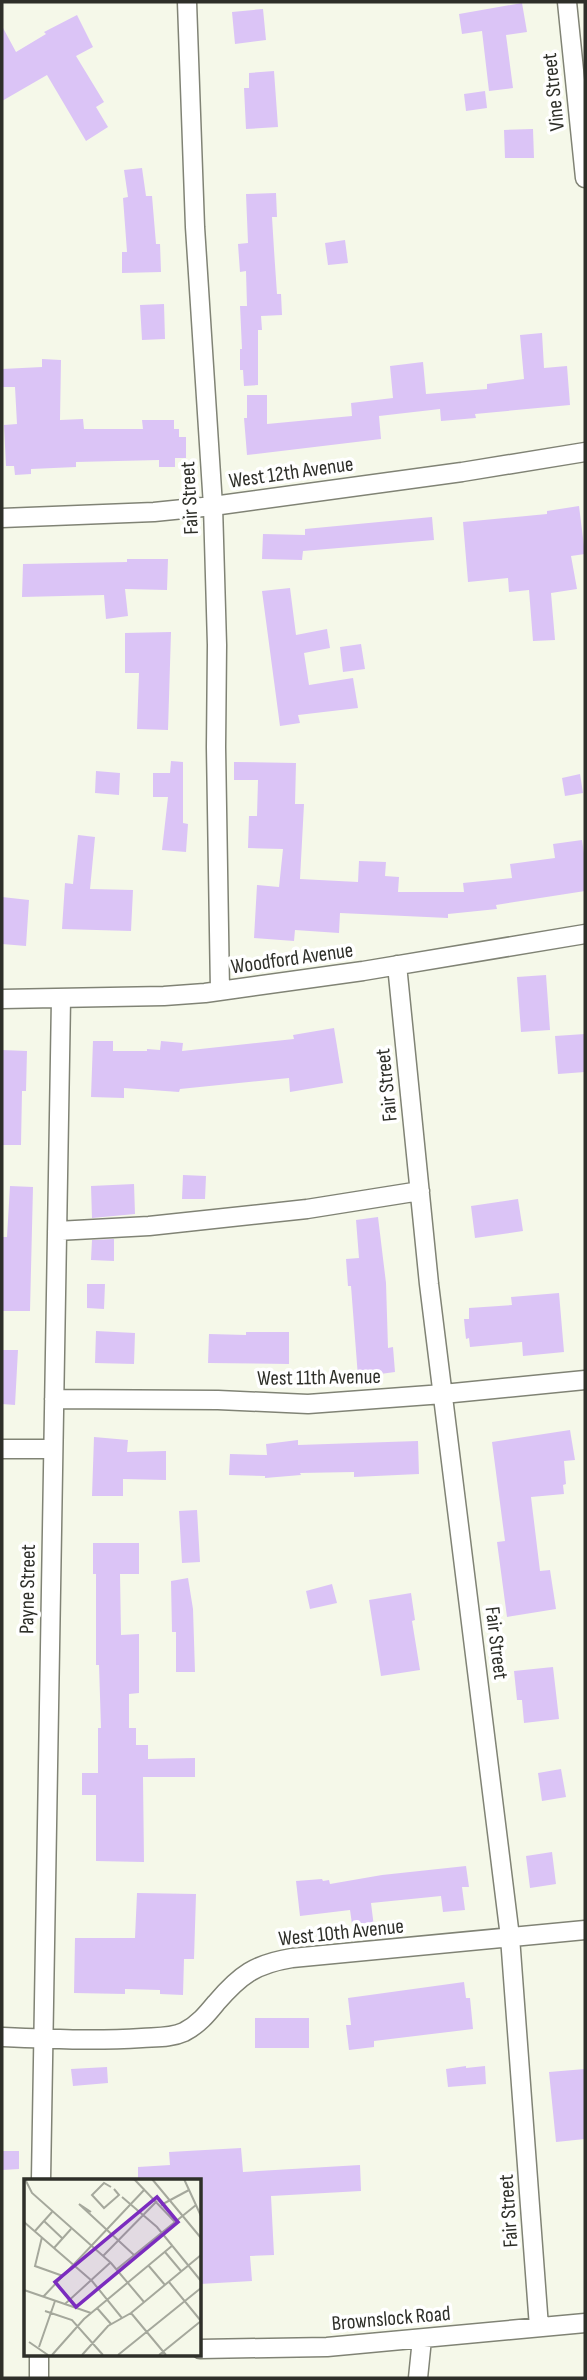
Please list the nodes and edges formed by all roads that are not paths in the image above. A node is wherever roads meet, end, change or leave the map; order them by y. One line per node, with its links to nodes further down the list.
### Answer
1 (187, 2): 5 (street, Fair Street)
2 (567, 2): 3 (street, Vine Street)
3 (585, 177)
4 (585, 452): 5 (street, West 12th Avenue)
5 (213, 506): 6 (street, West 12th Avenue); 9 (street, Fair Street)
6 (2, 518)
7 (585, 933): 8 (street, Woodford Avenue)
8 (397, 965): 9 (street, Woodford Avenue); 12 (street, Fair Street)
9 (220, 991): 11 (street, Woodford Avenue)
10 (2, 999): 11 (street, Woodford Avenue)
11 (61, 999): 13 (street, Payne Street)
12 (420, 1191): 13 (street); 15 (street, Fair Street)
13 (57, 1231): 16 (street, Payne Street)
14 (585, 1380): 15 (street, West 11th Avenue)
15 (443, 1394): 16 (street, West 11th Avenue); 20 (street, Fair Street)
16 (54, 1399): 18 (street, Payne Street)
17 (2, 1449): 18 (street)
18 (52, 1449): 22 (street, Payne Street)
19 (585, 1930): 20 (street, West 10th Avenue)
20 (510, 1937): 22 (street, West 10th Avenue); 25 (street, Fair Street)
21 (2, 2037): 22 (street, West 10th Avenue)
22 (43, 2038): 23 (street, Payne Street)
23 (41, 2179)
24 (585, 2323): 25 (street, Brownslock Road)
25 (540, 2327): 26 (street, Brownslock Road)
26 (422, 2339): 27 (street, Brownslock Road); 30 (street)
27 (201, 2349)
28 (39, 2356): 29 (street)
29 (39, 2378)
30 (418, 2378)

